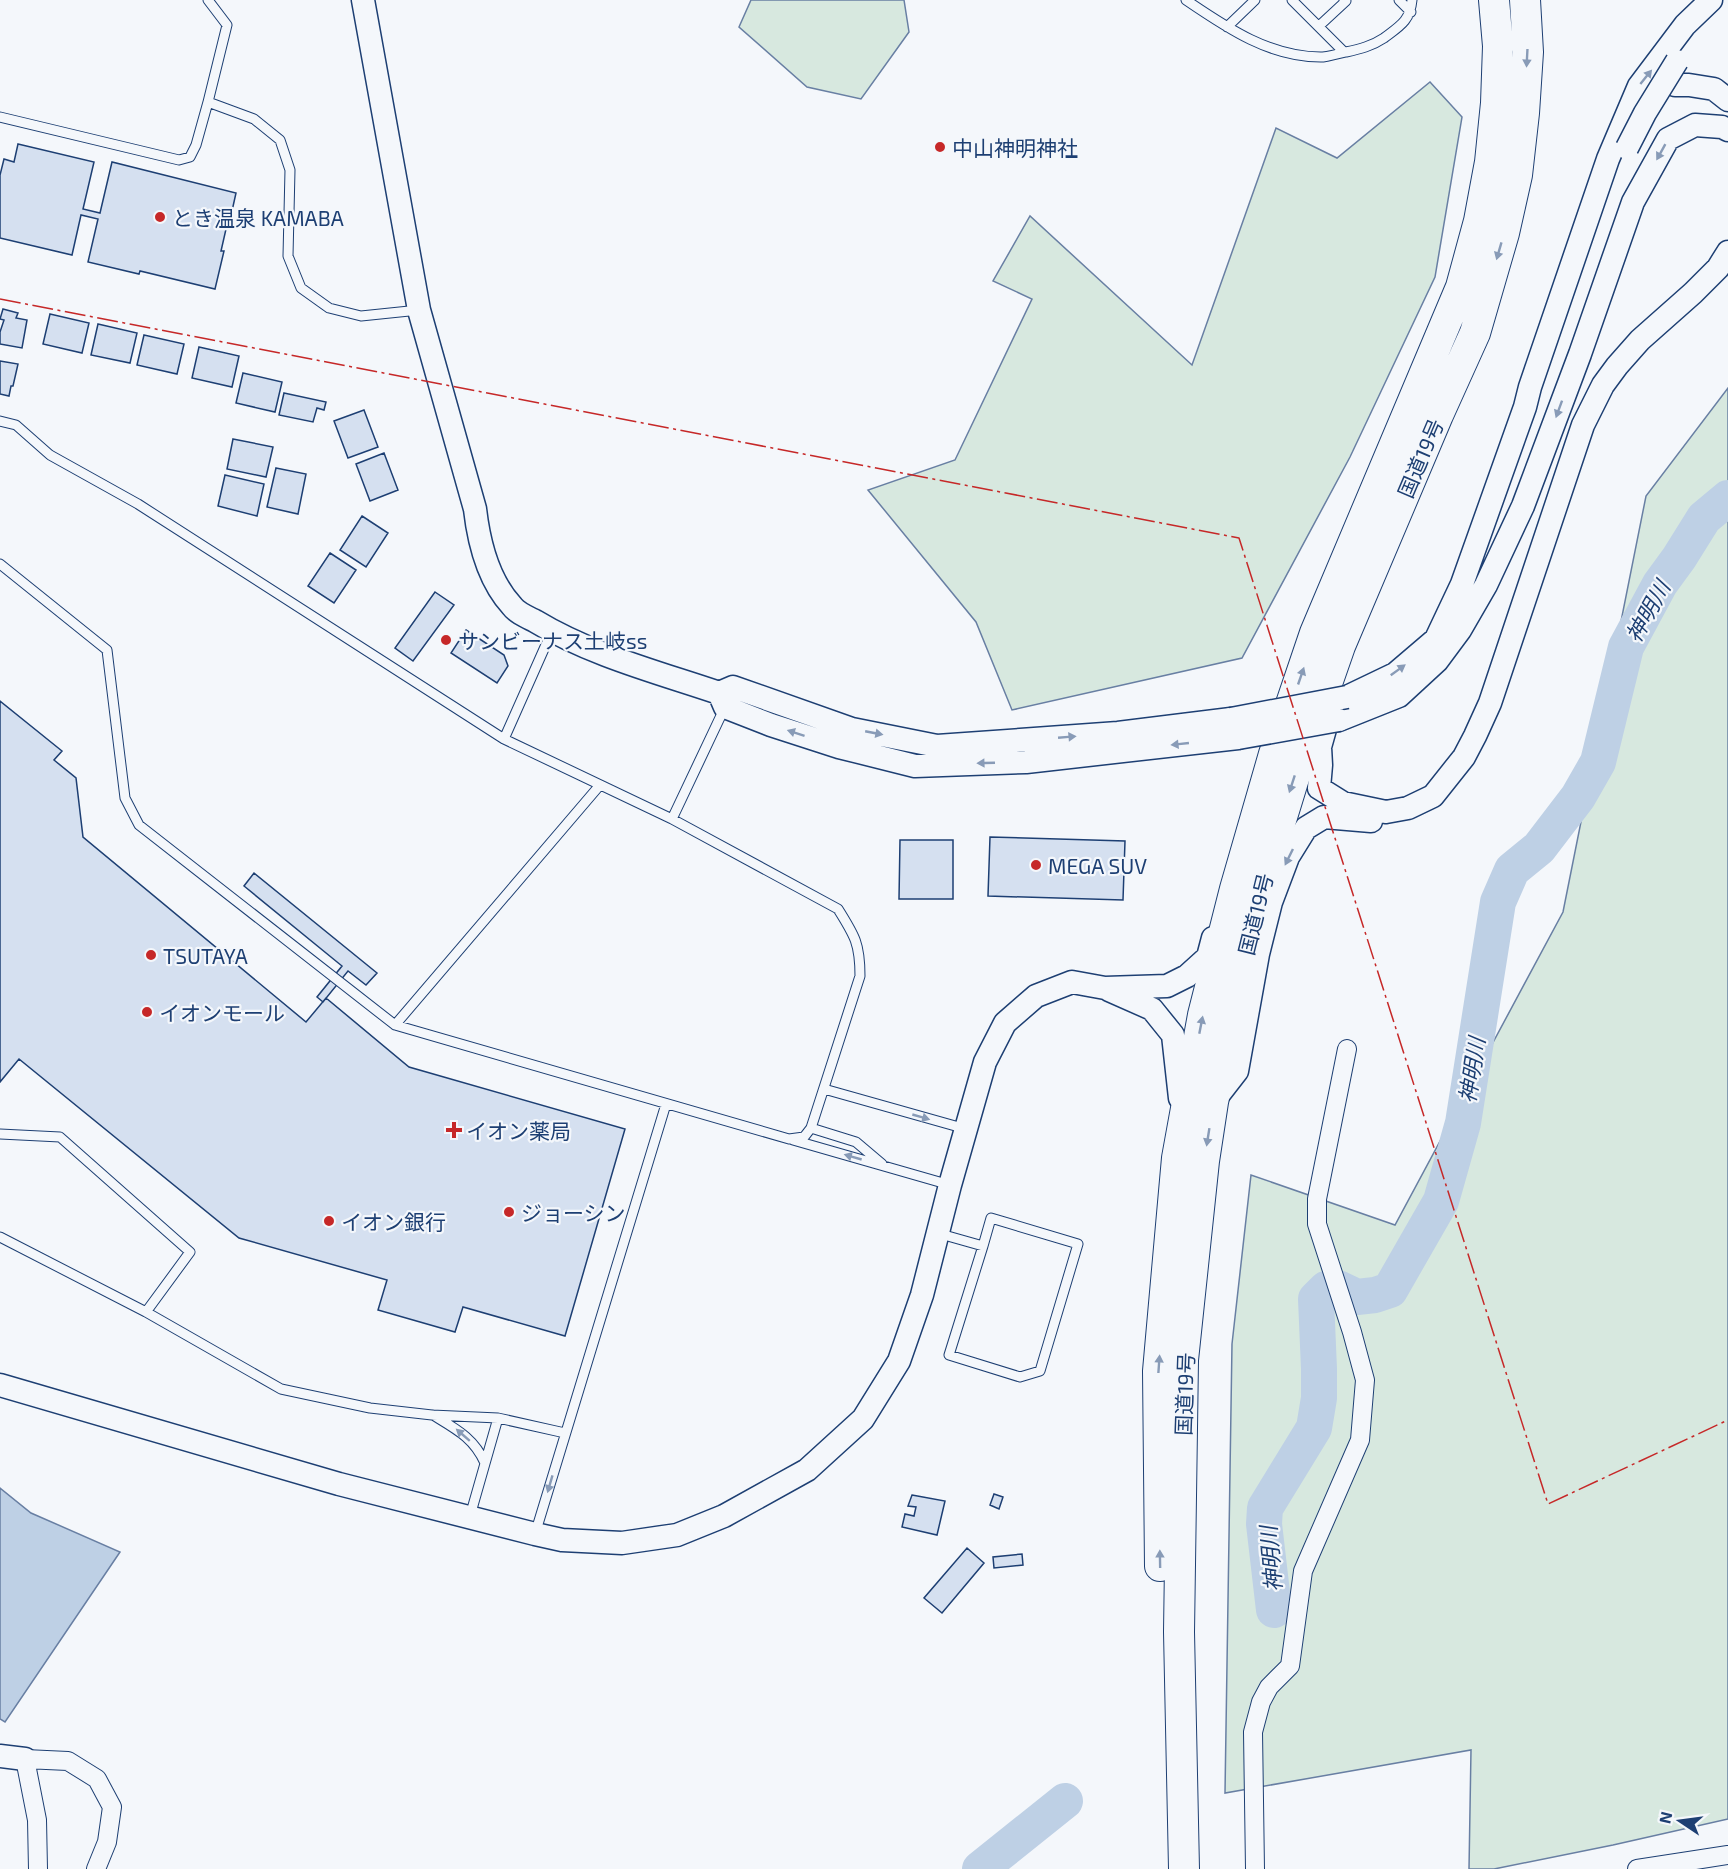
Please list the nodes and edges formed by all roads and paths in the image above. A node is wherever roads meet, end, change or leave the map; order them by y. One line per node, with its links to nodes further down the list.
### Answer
1 (208, 0): 19 (lane)
2 (363, 0): 24 (street)
3 (1186, 0): 15 (lane)
4 (1255, 0): 15 (lane)
5 (1292, 0): 14 (lane)
6 (1344, 0): 14 (lane)
7 (1400, 0): 13 (lane)
8 (1412, 0): 13 (lane)
9 (1494, 0): 33 (highway, 国道19号, one-way to 9)
10 (1525, 0): 25 (highway, 国道19号, one-way to 25)
11 (1711, 0): 31 (street, one-way to 11, bridge)
12 (1727, 0): 28 (street, bridge)
13 (1411, 12): 16 (lane)
14 (1319, 26): 16 (lane)
15 (1227, 27): 16 (lane)
16 (1344, 52)
17 (1675, 86): 18 (street)
18 (1728, 100)
19 (208, 102): 20 (lane); 24 (lane)
20 (0, 117)
21 (1728, 130): 28 (street, one-way to 28)
22 (1728, 252): 25 (street)
23 (1728, 272): 40 (street, one-way to 40)
24 (420, 310): 29 (street)
25 (1438, 415): 40 (highway, 国道19号, one-way to 40)
26 (0, 421): 32 (lane)
27 (0, 564): 37 (lane)
28 (1460, 630): 31 (street, bridge)
29 (552, 631): 30 (street); 32 (lane)
30 (722, 700): 31 (street); 35 (lane)
31 (1234, 728)
32 (504, 739): 34 (lane)
33 (1274, 754): 36 (street); 44 (highway, 国道19号, one-way to 33)
34 (600, 785): 35 (lane); 37 (lane)
35 (672, 819): 39 (lane)
36 (1105, 988): 43 (street); 44 (street)
37 (395, 1025): 41 (lane)
38 (1347, 1049): 67 (street)
39 (825, 1089): 42 (lane); 43 (lane, one-way to 43)
40 (1213, 1102): 66 (highway, 国道19号, one-way to 66)
41 (666, 1104): 46 (lane); 56 (lane)
42 (811, 1128): 46 (lane); 47 (lane)
43 (966, 1129): 48 (street)
44 (1181, 1129): 65 (highway, 国道19号, one-way to 44)
45 (0, 1134): 52 (lane)
46 (789, 1139): 47 (lane, one-way to 46)
47 (885, 1166): 48 (lane)
48 (950, 1185): 49 (street)
49 (937, 1233): 51 (lane); 59 (street)
50 (0, 1237): 52 (lane)
51 (983, 1246): 51 (lane)
52 (146, 1312): 54 (lane)
53 (0, 1385): 58 (street)
54 (432, 1415): 55 (lane); 57 (lane, one-way to 54)
55 (498, 1418): 56 (lane); 57 (lane)
56 (565, 1433): 59 (lane, one-way to 59)
57 (485, 1463): 58 (lane)
58 (469, 1518): 59 (street)
59 (535, 1534)
60 (0, 1756): 61 (street)
61 (25, 1759): 63 (street); 64 (street)
62 (1728, 1855): 68 (street)
63 (38, 1869)
64 (96, 1869)
65 (1163, 1869)
66 (1184, 1869)
67 (1255, 1869)
68 (1637, 1869)

